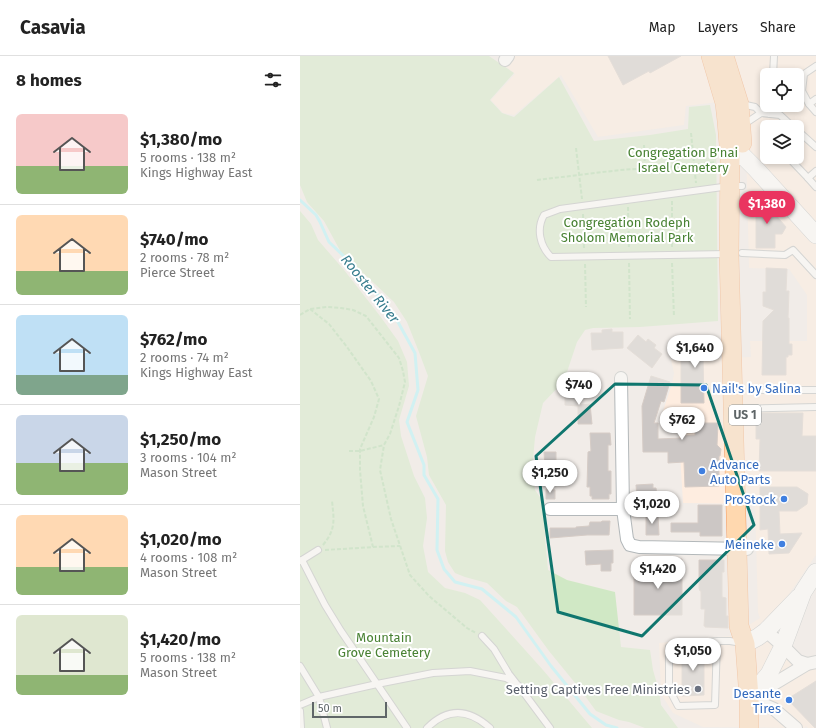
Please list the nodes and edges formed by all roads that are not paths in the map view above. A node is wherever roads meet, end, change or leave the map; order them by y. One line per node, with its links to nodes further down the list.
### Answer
1 (711, 56): 16 (main road, US 1)
2 (724, 56): 7 (main road, US 1)
3 (774, 56): 5 (lane)
4 (816, 66): 8 (lane)
5 (773, 68)
6 (816, 100): 8 (lane)
7 (740, 104): 10 (lane); 13 (main road, US 1)
8 (809, 104): 9 (lane)
9 (816, 112)
10 (761, 113): 11 (lane); 13 (lane)
11 (770, 114): 12 (lane)
12 (785, 120)
13 (741, 122): 16 (main road, US 1)
14 (804, 136): 15 (lane)
15 (816, 147)
16 (730, 158): 20 (main road, US 1); 22 (main road)
17 (795, 164): 19 (lane)
18 (816, 170): 19 (lane)
19 (808, 178): 21 (lane)
20 (736, 186): 23 (main road, US 1); 23 (lane)
21 (816, 187)
22 (816, 235)
23 (736, 253): 24 (lane); 29 (main road, US 1)
24 (816, 276)
25 (621, 378): 31 (street)
26 (759, 390): 27 (lane)
27 (816, 390)
28 (816, 408): 29 (lane)
29 (739, 409): 32 (main road, US 1)
30 (550, 509): 31 (street)
31 (623, 509): 32 (street)
32 (742, 549): 40 (main road, US 1)
33 (318, 550): 34 (lane)
34 (301, 560): 44 (lane)
35 (816, 572): 36 (main road)
36 (803, 592): 37 (main road); 41 (main road)
37 (766, 630): 40 (main road); 41 (street)
38 (482, 636): 45 (lane)
39 (717, 641): 39 (lane); 40 (lane)
40 (745, 644): 47 (main road, US 1)
41 (783, 646): 42 (street); 47 (main road)
42 (811, 663): 47 (street)
43 (300, 666): 46 (lane)
44 (377, 684): 45 (lane); 46 (lane); 52 (lane)
45 (518, 685): 55 (lane)
46 (319, 698): 48 (lane); 51 (lane)
47 (749, 698): 56 (main road, US 1); 57 (street)
48 (300, 705)
49 (300, 711): 50 (lane)
50 (301, 728)
51 (327, 728)
52 (407, 728)
53 (427, 728): 54 (lane)
54 (490, 728)
55 (550, 728)
56 (749, 728)
57 (796, 728)

